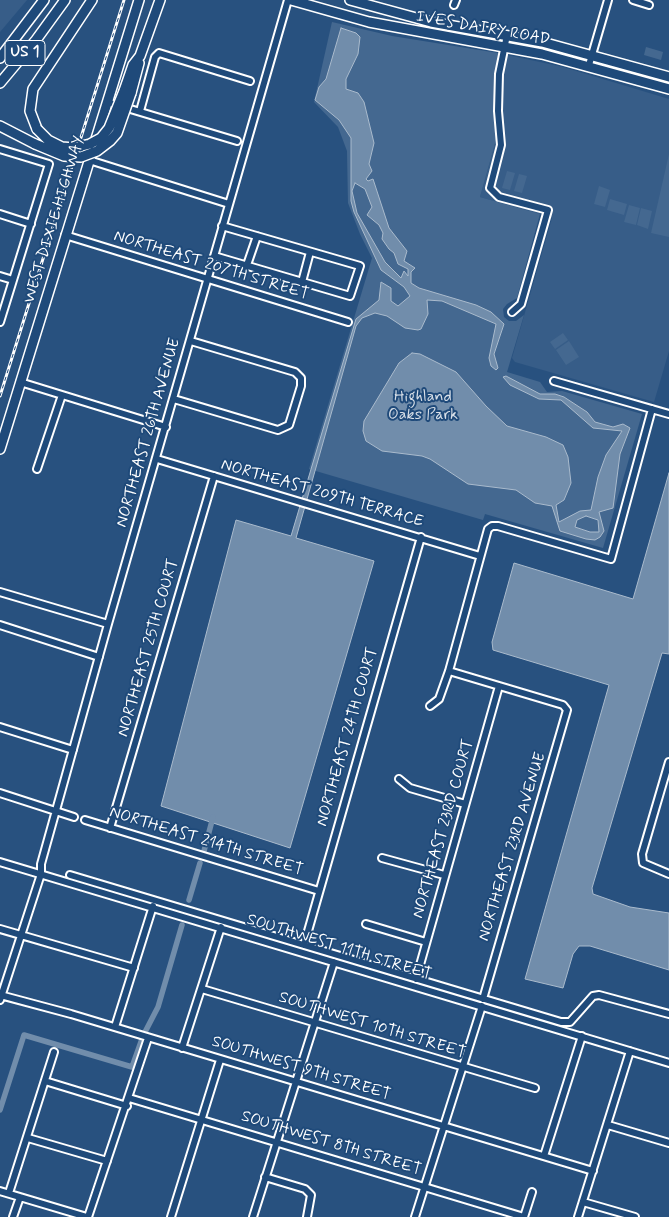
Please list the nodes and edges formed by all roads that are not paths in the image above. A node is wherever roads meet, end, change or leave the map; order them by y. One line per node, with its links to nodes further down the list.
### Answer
1 (44, 0): 14 (main road, US 1)
2 (65, 0): 18 (main road, US 1)
3 (92, 0): 20 (main road, bridge)
4 (139, 0): 21 (main road, WEST DIXIE HIGHWAY)
5 (160, 0): 20 (main road)
6 (290, 0): 12 (main road, IVES DAIRY ROAD); 27 (street, NORTHEAST 26TH AVENUE)
7 (350, 0): 11 (main road, IVES DAIRY ROAD)
8 (608, 0): 13 (street)
9 (633, 0): 10 (street)
10 (650, 5)
11 (507, 35): 12 (street); 13 (main road, IVES DAIRY ROAD)
12 (505, 47): 15 (main road, IVES DAIRY ROAD); 40 (street)
13 (592, 55): 15 (street); 16 (main road, IVES DAIRY ROAD)
14 (0, 58)
15 (589, 65): 19 (main road, IVES DAIRY ROAD)
16 (669, 77)
17 (250, 81): 22 (street)
18 (0, 83)
19 (669, 89)
20 (127, 92): 23 (main road, bridge)
21 (107, 102): 22 (street); 26 (main road, WEST DIXIE HIGHWAY)
22 (140, 111): 24 (street)
23 (6, 128)
24 (237, 141)
25 (0, 149): 29 (street)
26 (89, 160): 27 (street); 31 (main road, WEST DIXIE HIGHWAY)
27 (229, 204): 30 (street, NORTHEAST 26TH AVENUE)
28 (0, 214): 29 (street)
29 (31, 224): 37 (street)
30 (222, 226): 32 (street); 34 (street, NORTHEAST 26TH AVENUE)
31 (65, 235): 38 (street, NORTHEAST 207TH STREET); 46 (main road, WEST DIXIE HIGHWAY)
32 (257, 236): 33 (street); 35 (street)
33 (310, 252): 39 (street); 39 (street)
34 (214, 256): 35 (street); 38 (street, NORTHEAST 26TH AVENUE)
35 (247, 265): 39 (street)
36 (0, 276): 37 (street)
37 (13, 280): 41 (street)
38 (208, 280): 43 (street, NORTHEAST 207TH STREET); 44 (street, NORTHEAST 26TH AVENUE)
39 (302, 282)
40 (512, 312)
41 (1, 314): 42 (street)
42 (0, 322)
43 (348, 322)
44 (191, 341): 48 (street, NORTHEAST 26TH AVENUE); 48 (street)
45 (554, 381): 49 (street)
46 (20, 382): 47 (street); 52 (main road, WEST DIXIE HIGHWAY)
47 (62, 395): 51 (street); 54 (street)
48 (174, 399): 51 (street, NORTHEAST 26TH AVENUE)
49 (652, 409): 50 (street); 57 (street)
50 (669, 414)
51 (166, 428): 53 (street, NORTHEAST 26TH AVENUE)
52 (0, 449)
53 (157, 459): 55 (street, NORTHEAST 209TH TERRACE); 59 (street, NORTHEAST 26TH AVENUE)
54 (37, 469)
55 (214, 476): 56 (street, NORTHEAST 209TH TERRACE); 74 (street, NORTHEAST 25TH COURT)
56 (421, 537): 57 (street, NORTHEAST 209TH TERRACE); 81 (street, NORTHEAST 24TH COURT)
57 (480, 556): 62 (street)
58 (0, 592): 59 (street)
59 (108, 624): 61 (street, NORTHEAST 26TH AVENUE)
60 (0, 625): 61 (street)
61 (99, 657): 66 (street, NORTHEAST 26TH AVENUE)
62 (449, 671): 63 (street); 64 (street)
63 (499, 686): 70 (street, NORTHEAST 23RD COURT); 94 (street, NORTHEAST 23RD AVENUE)
64 (430, 706)
65 (0, 727): 66 (street)
66 (73, 750): 71 (street, NORTHEAST 26TH AVENUE)
67 (669, 762): 78 (street)
68 (399, 778): 70 (street)
69 (0, 794): 71 (street)
70 (465, 804): 80 (street, NORTHEAST 23RD COURT)
71 (56, 811): 72 (street); 77 (street, NORTHEAST 26TH AVENUE)
72 (74, 817)
73 (85, 820): 74 (street, NORTHEAST 214TH STREET)
74 (110, 828): 81 (street, NORTHEAST 214TH STREET)
75 (382, 858): 80 (street)
76 (0, 862): 77 (street, SOUTHWEST 11TH STREET)
77 (41, 874): 82 (street, SOUTHWEST 11TH STREET); 86 (street, NORTHEAST 26TH AVENUE)
78 (669, 874)
79 (70, 875): 88 (street)
80 (444, 875): 87 (street, NORTHEAST 23RD COURT)
81 (319, 891): 88 (street, NORTHEAST 24TH COURT)
82 (153, 906): 84 (street, SOUTHWEST 11TH STREET); 90 (street)
83 (366, 924): 87 (street)
84 (221, 927): 89 (street, SOUTHWEST 11TH STREET); 92 (street)
85 (0, 929): 86 (street)
86 (21, 935): 90 (street); 93 (street, NORTHEAST 26TH AVENUE)
87 (426, 942): 91 (street, NORTHEAST 23RD COURT)
88 (304, 945): 91 (street)
89 (334, 962): 94 (street, SOUTHWEST 11TH STREET); 96 (street)
90 (134, 968): 97 (street)
91 (416, 979): 94 (street)
92 (202, 989): 96 (street, SOUTHWEST 10TH STREET); 100 (street)
93 (1, 997): 97 (street, SOUTHWEST 9TH STREET)
94 (482, 1002): 95 (street); 98 (street, SOUTHWEST 11TH STREET); 105 (street, NORTHEAST 23RD AVENUE)
95 (669, 1014)
96 (314, 1023): 105 (street, SOUTHWEST 10TH STREET); 107 (street)
97 (115, 1027): 99 (street, SOUTHWEST 9TH STREET)
98 (582, 1036): 101 (street, SOUTHWEST 11TH STREET); 117 (street)
99 (148, 1038): 100 (street, SOUTHWEST 9TH STREET); 109 (street)
100 (182, 1048): 103 (street, SOUTHWEST 9TH STREET)
101 (630, 1050): 104 (street, SOUTHWEST 11TH STREET); 112 (street)
102 (54, 1052): 106 (street)
103 (220, 1060): 107 (street, SOUTHWEST 9TH STREET); 111 (street)
104 (669, 1063)
105 (463, 1068): 108 (street, SOUTHWEST 10TH STREET); 113 (street, NORTHEAST 23RD AVENUE)
106 (45, 1081): 110 (street); 114 (street)
107 (296, 1082): 113 (street, SOUTHWEST 9TH STREET); 115 (street)
108 (534, 1088)
109 (129, 1098): 110 (street); 111 (street, SOUTHWEST 8TH STREET)
110 (127, 1106): 118 (street)
111 (202, 1119): 115 (street, SOUTHWEST 8TH STREET); 129 (street)
112 (608, 1124): 116 (street); 119 (street)
113 (443, 1126): 117 (street, SOUTHWEST 9TH STREET); 121 (street, NORTHEAST 23RD AVENUE)
114 (28, 1138): 118 (street); 124 (street)
115 (276, 1143): 120 (street); 121 (street, SOUTHWEST 8TH STREET)
116 (669, 1144)
117 (544, 1156): 119 (street, SOUTHWEST 9TH STREET)
118 (107, 1161): 128 (street)
119 (593, 1171): 126 (street)
120 (265, 1177): 130 (street); 131 (street)
121 (425, 1186): 132 (street, NORTHEAST 23RD AVENUE); 133 (street, SOUTHWEST 8TH STREET)
122 (0, 1191): 124 (street)
123 (532, 1192): 133 (street)
124 (9, 1193): 125 (street)
125 (20, 1197): 127 (street); 128 (street)
126 (583, 1202): 134 (street); 135 (street)
127 (13, 1217)
128 (88, 1217)
129 (171, 1217)
130 (253, 1217)
131 (307, 1217)
132 (415, 1217)
133 (524, 1217)
134 (578, 1217)
135 (636, 1217)

